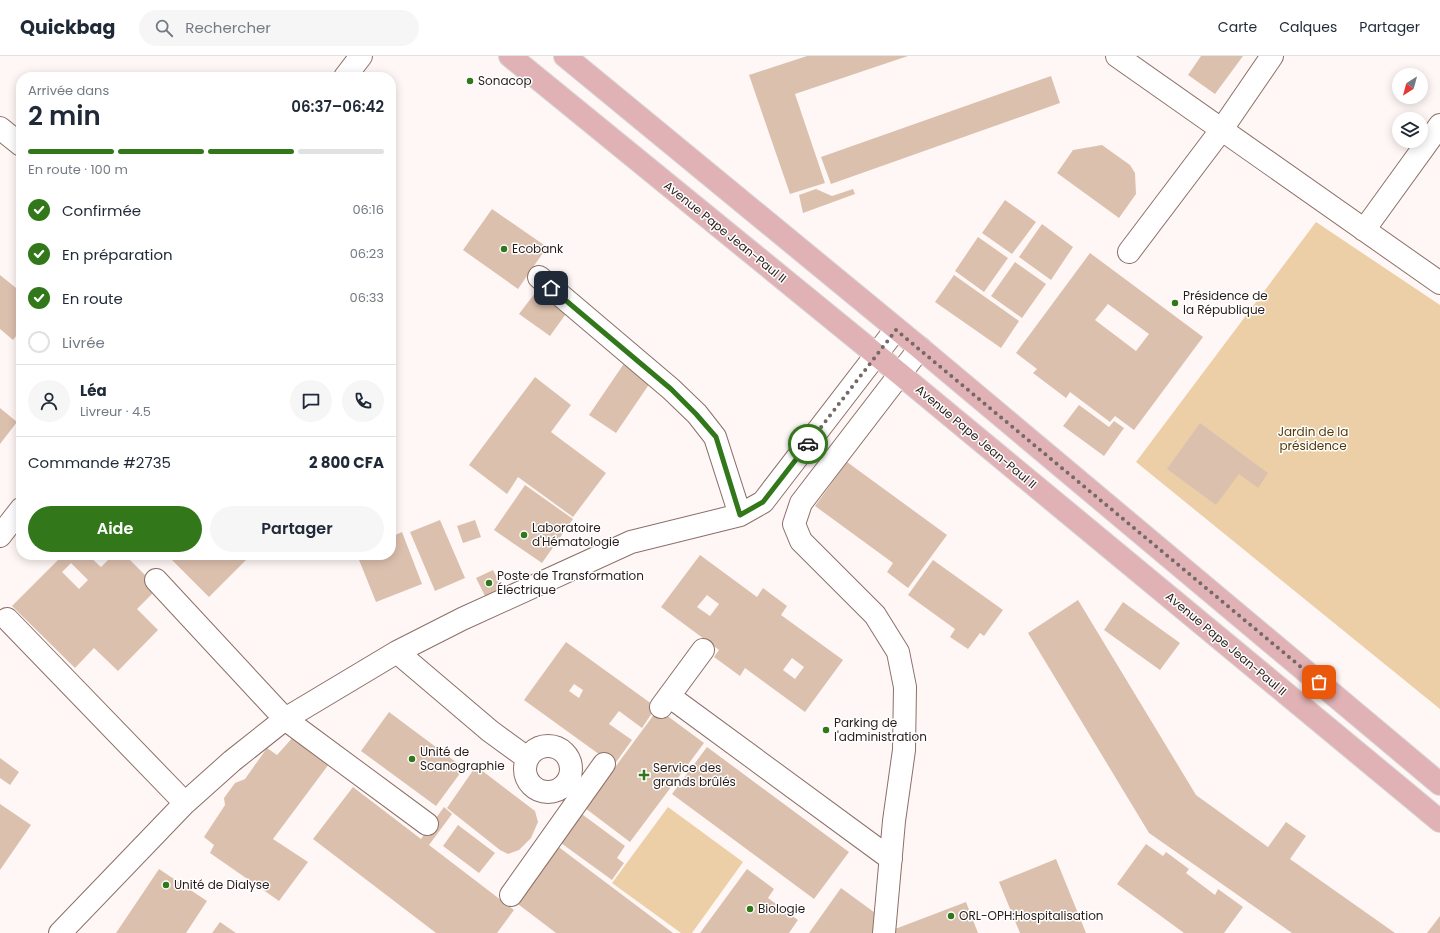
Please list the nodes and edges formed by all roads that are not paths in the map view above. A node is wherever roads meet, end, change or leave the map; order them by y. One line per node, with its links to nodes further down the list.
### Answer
1 (361, 56): 6 (street)
2 (510, 56): 12 (main road, Avenue Pape Jean-Paul II)
3 (1117, 56): 10 (street)
4 (1272, 56): 10 (street)
5 (574, 59): 7 (main road)
6 (349, 72)
7 (647, 124): 12 (main road); 17 (main road)
8 (1440, 125): 13 (street)
9 (0, 128): 11 (street)
10 (1222, 129): 13 (street); 14 (street)
11 (16, 141)
12 (625, 150): 19 (main road, Avenue Pape Jean-Paul II)
13 (1364, 230): 16 (street)
14 (1128, 252)
15 (539, 278): 22 (street)
16 (1440, 283)
17 (896, 330): 18 (main road); 19 (street)
18 (920, 348): 20 (street); 31 (main road)
19 (876, 354): 20 (main road, Avenue Pape Jean-Paul II); 22 (street)
20 (900, 374): 34 (main road, Avenue Pape Jean-Paul II); 36 (street)
21 (16, 515): 23 (street)
22 (740, 515): 27 (street)
23 (0, 536)
24 (156, 580): 28 (street)
25 (7, 618): 33 (street)
26 (702, 650): 36 (street)
27 (397, 652): 28 (street); 29 (street)
28 (285, 719): 33 (street); 35 (street)
29 (527, 758): 32 (street); 32 (street)
30 (604, 764): 32 (street)
31 (1440, 784)
32 (572, 791): 37 (street)
33 (185, 804): 38 (street)
34 (1440, 821)
35 (427, 824)
36 (891, 859): 39 (street)
37 (511, 895)
38 (60, 933)
39 (884, 933)

